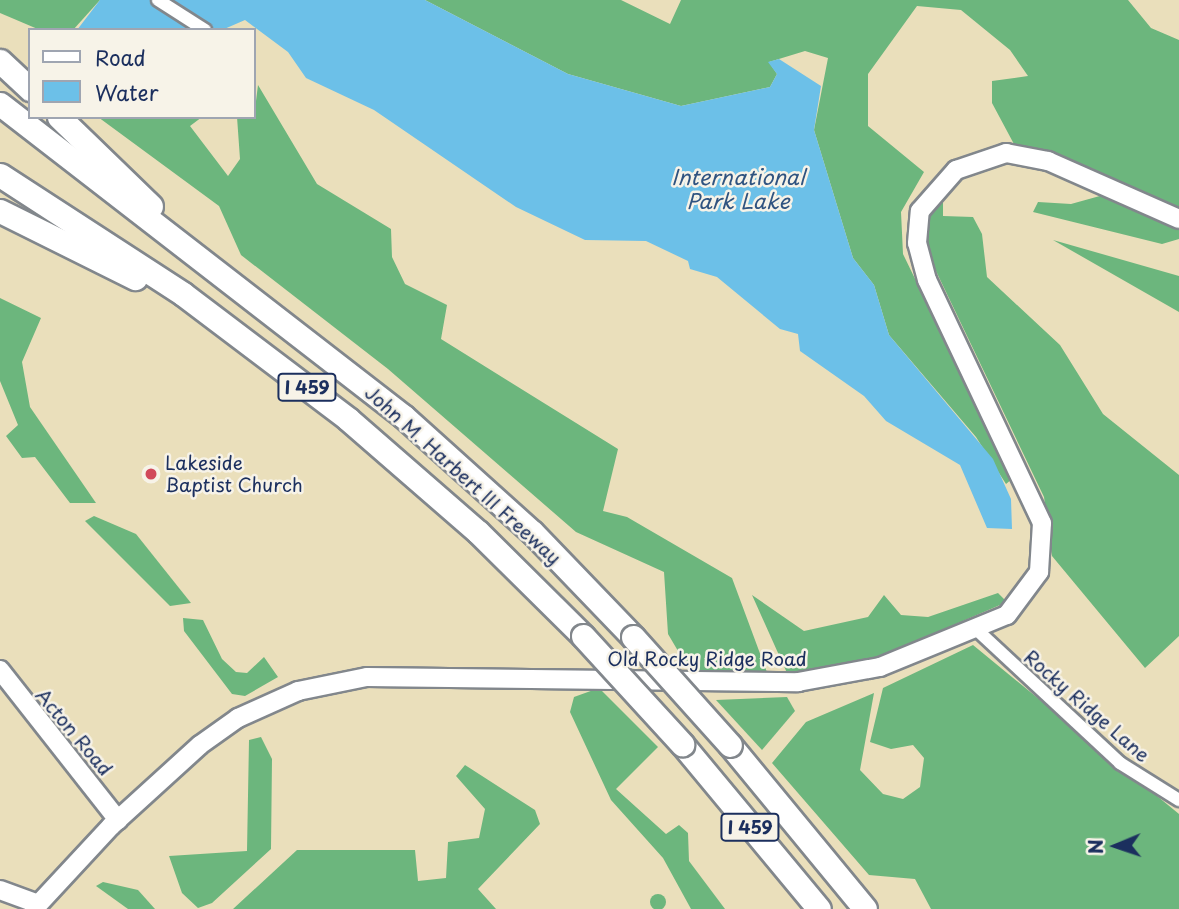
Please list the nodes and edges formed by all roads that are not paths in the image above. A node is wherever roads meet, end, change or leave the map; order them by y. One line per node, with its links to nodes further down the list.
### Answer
1 (158, 0): 2 (street)
2 (202, 28)
3 (0, 61): 4 (highway)
4 (28, 87)
5 (0, 104): 10 (highway, John M. Harbert III Freeway / I 459)
6 (61, 119): 10 (highway)
7 (0, 175): 11 (highway, John M. Harbert III Freeway / I 459)
8 (0, 211): 11 (highway)
9 (1179, 219): 12 (street, Old Rocky Ridge Road)
10 (185, 246): 19 (highway, John M. Harbert III Freeway / I 459, bridge)
11 (236, 332): 18 (highway, John M. Harbert III Freeway / I 459, bridge)
12 (978, 631): 14 (street, Rocky Ridge Lane); 15 (street, Old Rocky Ridge Road)
13 (0, 670): 15 (street, Acton Road)
14 (1179, 800)
15 (118, 820): 17 (street, Old Rocky Ridge Road)
16 (0, 890): 17 (street)
17 (36, 907)
18 (819, 909)
19 (865, 909)

